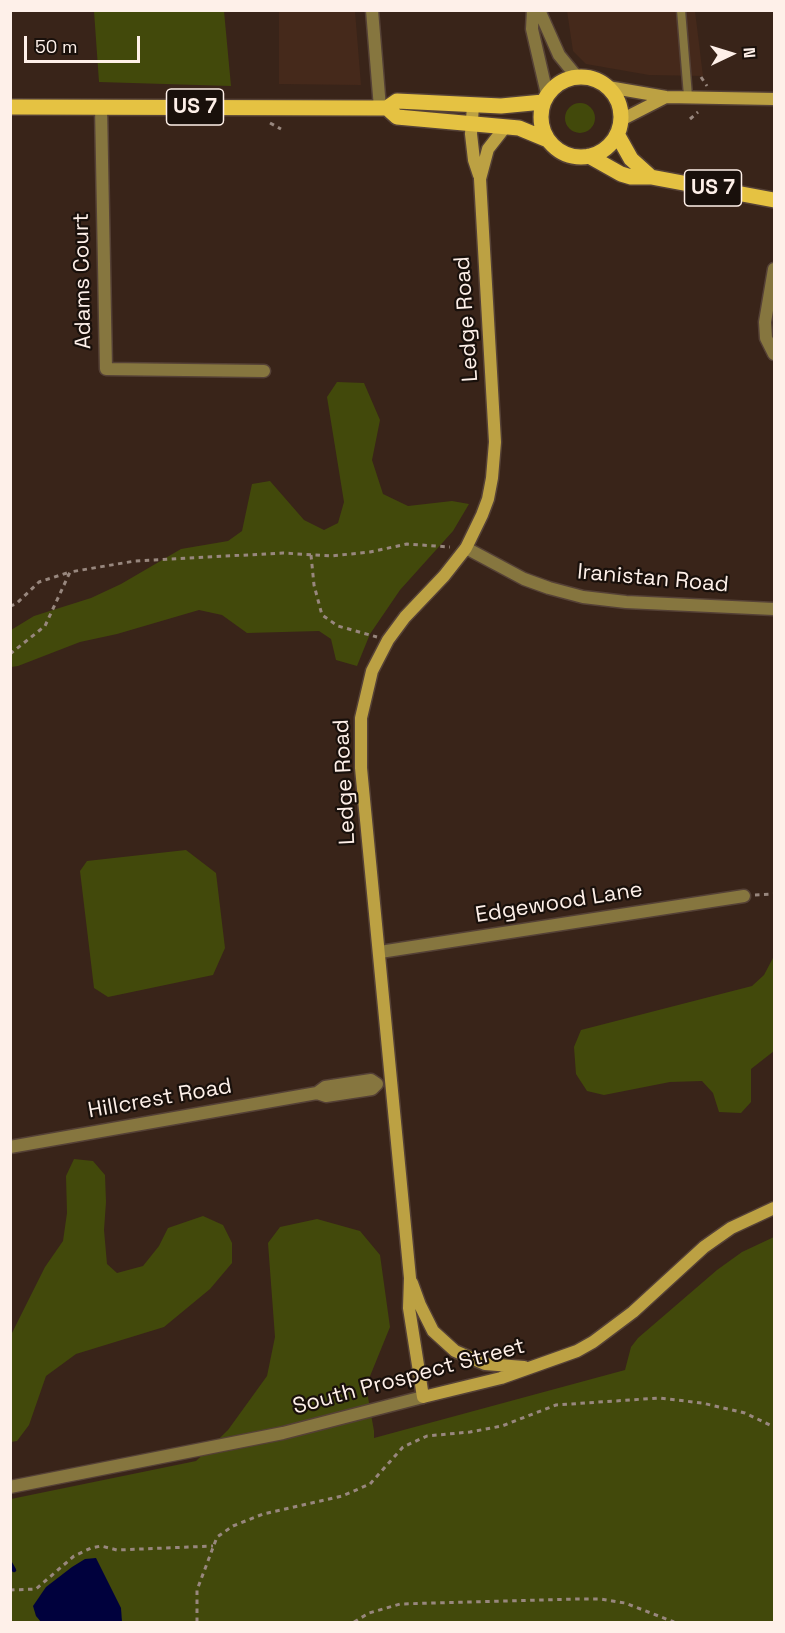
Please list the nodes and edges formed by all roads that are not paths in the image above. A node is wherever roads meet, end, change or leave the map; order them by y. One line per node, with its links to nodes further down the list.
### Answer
1 (372, 10): 14 (street)
2 (533, 10): 9 (street)
3 (539, 10): 5 (street)
4 (681, 10): 7 (lane)
5 (577, 77): 6 (main road); 9 (main road)
6 (608, 87): 8 (street); 17 (main road)
7 (688, 96): 8 (street); 10 (street)
8 (666, 97): 17 (street)
9 (545, 98): 11 (main road, US 7); 18 (main road)
10 (774, 99)
11 (473, 106): 14 (main road, US 7); 15 (street, Ledge Road)
12 (10, 107): 13 (main road, US 7)
13 (101, 107): 14 (main road, US 7); 25 (street, Adams Court)
14 (384, 108): 15 (main road, US 7)
15 (471, 124): 16 (main road, US 7); 21 (street, Ledge Road)
16 (506, 126): 18 (main road, US 7); 21 (street, Ledge Road)
17 (619, 127): 19 (main road); 20 (main road, US 7)
18 (548, 140): 19 (main road)
19 (589, 156): 20 (main road, US 7)
20 (651, 177): 22 (main road, US 7)
21 (480, 179): 26 (street, Ledge Road)
22 (774, 200)
23 (774, 269): 24 (street)
24 (774, 354)
25 (264, 371)
26 (466, 548): 27 (street, Iranistan Road); 29 (street, Ledge Road)
27 (774, 609)
28 (744, 896): 29 (street, Edgewood Lane)
29 (380, 952): 30 (street, Ledge Road)
30 (391, 1082): 31 (street, Hillcrest Road); 33 (street, Ledge Road)
31 (10, 1147)
32 (774, 1208): 34 (street, South Prospect Street)
33 (410, 1278): 34 (street, Ledge Road); 35 (street, Ledge Road)
34 (528, 1367): 35 (street, South Prospect Street)
35 (423, 1397): 36 (street, South Prospect Street)
36 (10, 1487)

